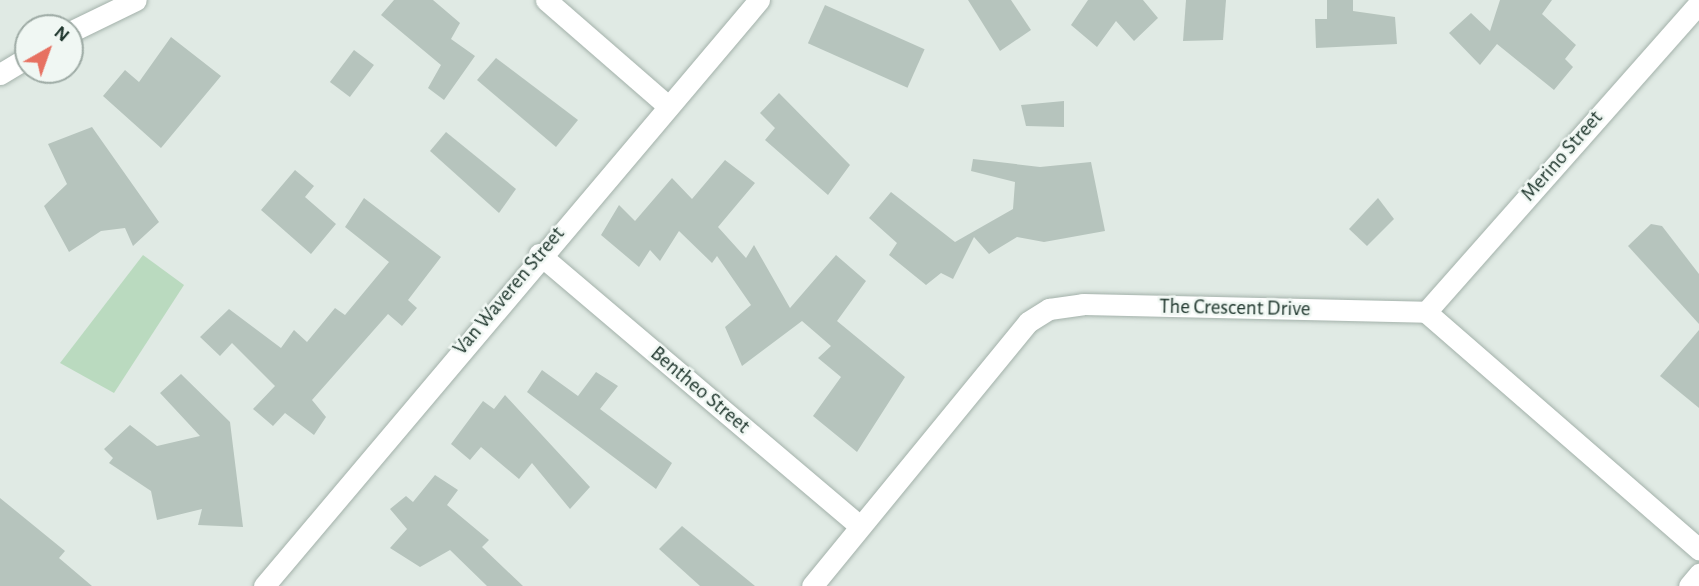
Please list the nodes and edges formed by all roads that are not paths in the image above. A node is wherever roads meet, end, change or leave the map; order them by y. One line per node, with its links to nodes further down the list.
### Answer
1 (136, 0): 5 (street)
2 (546, 0): 6 (street)
3 (759, 0): 6 (street, Van Waveren Street)
4 (1699, 3): 8 (street, Merino Street)
5 (84, 26)
6 (667, 105): 7 (street, Van Waveren Street)
7 (539, 254): 9 (street, Bentheo Street); 12 (street, Van Waveren Street)
8 (1426, 312): 9 (street, The Crescent Drive); 10 (street)
9 (860, 526): 13 (street, The Crescent Drive)
10 (1699, 549)
11 (1699, 574): 14 (street)
12 (264, 586)
13 (812, 586)
14 (1689, 586)

